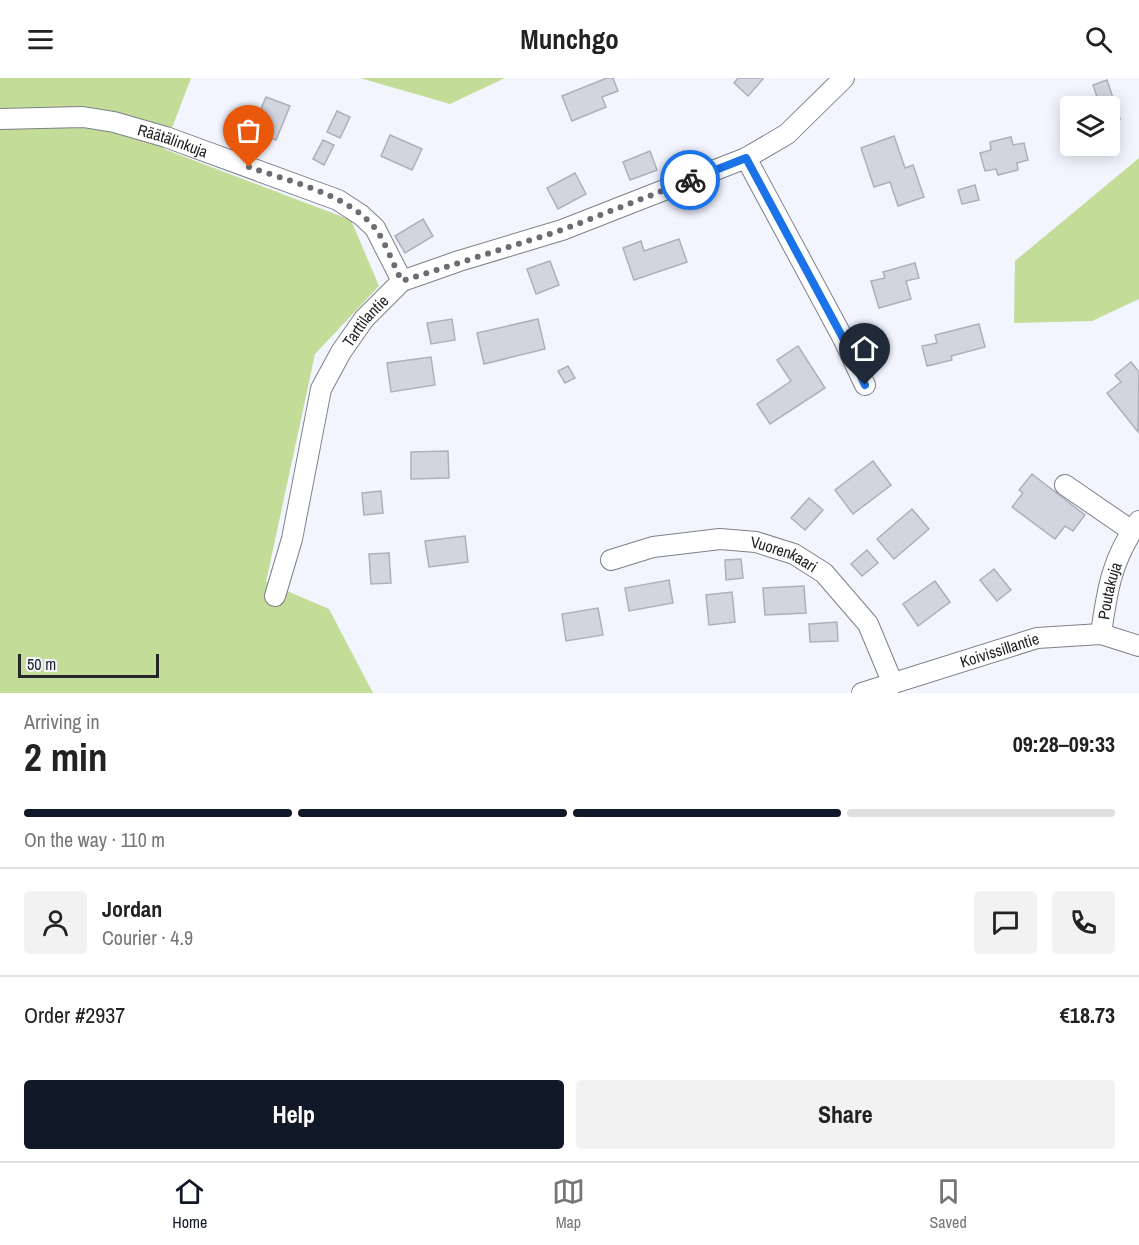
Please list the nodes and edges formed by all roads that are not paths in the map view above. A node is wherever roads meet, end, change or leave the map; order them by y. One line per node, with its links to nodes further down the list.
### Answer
1 (844, 78): 3 (street, Tarttilantie)
2 (0, 118): 4 (street, Räätälinkuja)
3 (746, 158): 4 (street, Tarttilantie); 5 (street)
4 (402, 281): 9 (street, Tarttilantie)
5 (865, 385)
6 (1065, 485): 7 (street)
7 (1136, 526): 10 (street, Poutakuja)
8 (611, 560): 12 (street, Vuorenkaari)
9 (274, 596)
10 (1101, 634): 11 (street, Koivissillantie); 12 (street, Koivissillantie)
11 (1139, 646)
12 (893, 684): 13 (street, Koivissillantie)
13 (862, 693)

